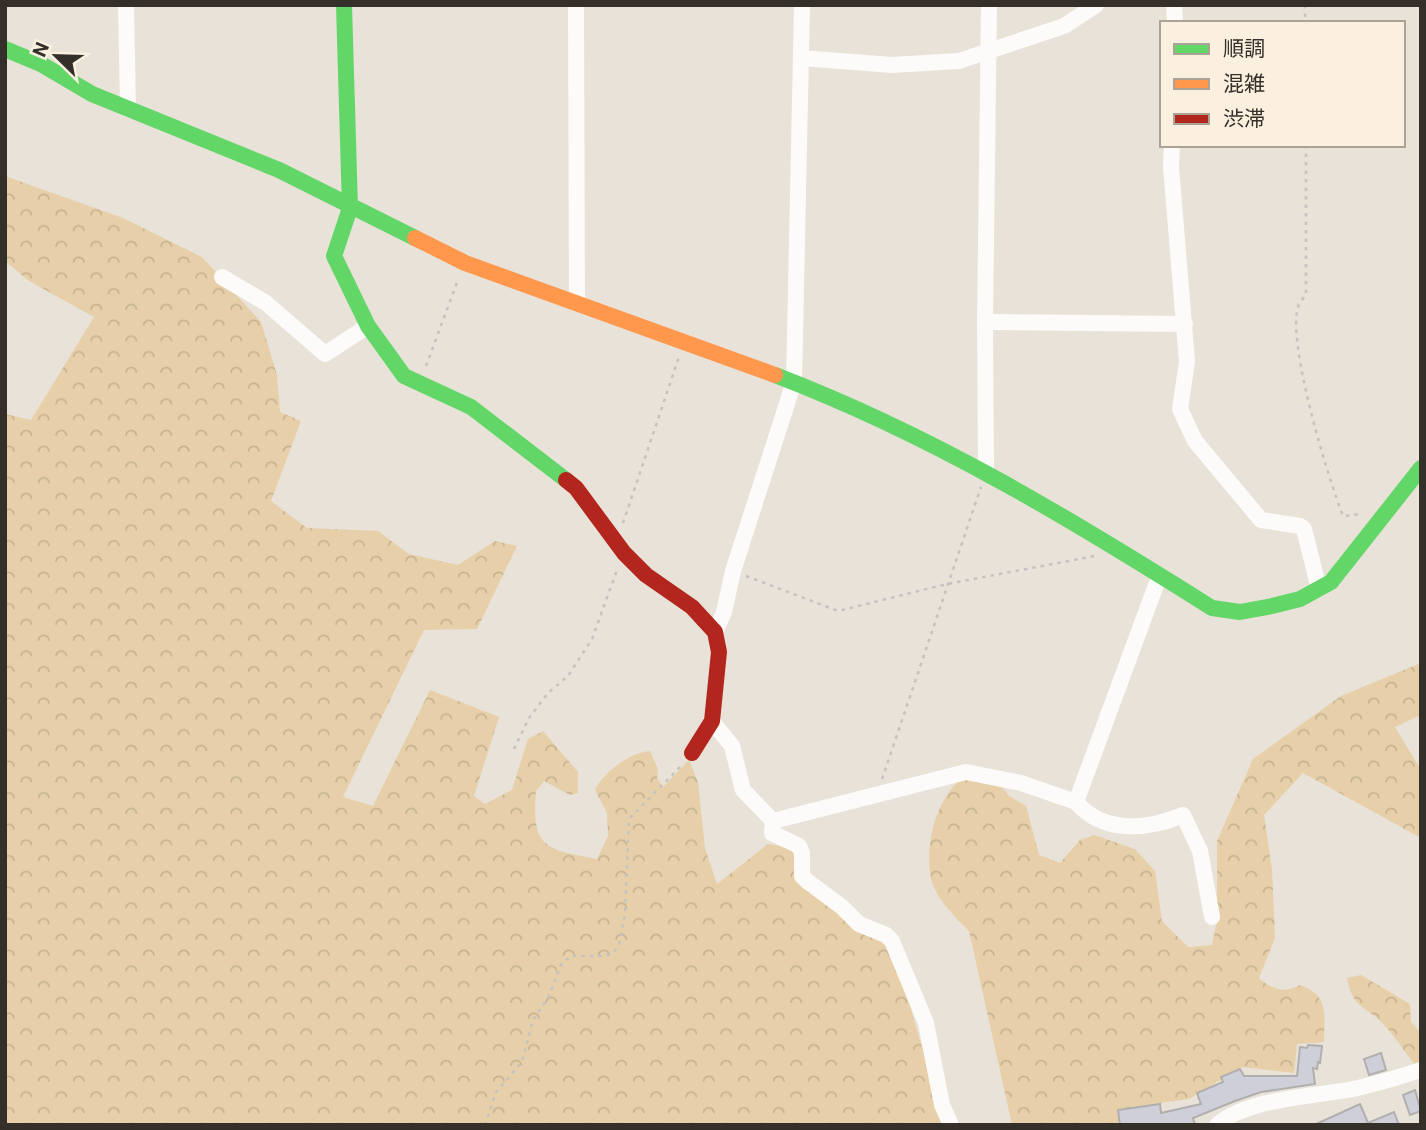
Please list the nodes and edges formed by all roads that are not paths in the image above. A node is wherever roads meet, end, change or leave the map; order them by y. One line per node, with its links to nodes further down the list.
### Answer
1 (126, 5): 10 (street)
2 (344, 5): 12 (street)
3 (576, 5): 14 (street)
4 (802, 5): 9 (street)
5 (989, 5): 8 (street)
6 (1096, 5): 8 (street)
7 (5, 49): 10 (street)
8 (987, 53): 9 (street); 15 (street)
9 (801, 58): 18 (street)
10 (128, 109): 12 (street)
11 (1172, 147): 16 (street)
12 (351, 208): 14 (street); 17 (street)
13 (222, 277): 17 (street)
14 (577, 303): 18 (street)
15 (985, 322): 16 (street); 20 (street)
16 (1185, 324): 22 (street)
17 (368, 326): 23 (street)
18 (794, 382): 20 (street); 23 (street)
19 (1421, 468): 22 (street)
20 (986, 471): 21 (street)
21 (1159, 577): 22 (street); 26 (street)
22 (1319, 589)
23 (715, 632): 24 (street)
24 (712, 721): 25 (street); 27 (street)
25 (692, 753)
26 (1076, 802): 27 (street); 28 (street)
27 (772, 821): 30 (street)
28 (1212, 917)
29 (1421, 1070): 31 (street)
30 (951, 1125)
31 (1217, 1125)

